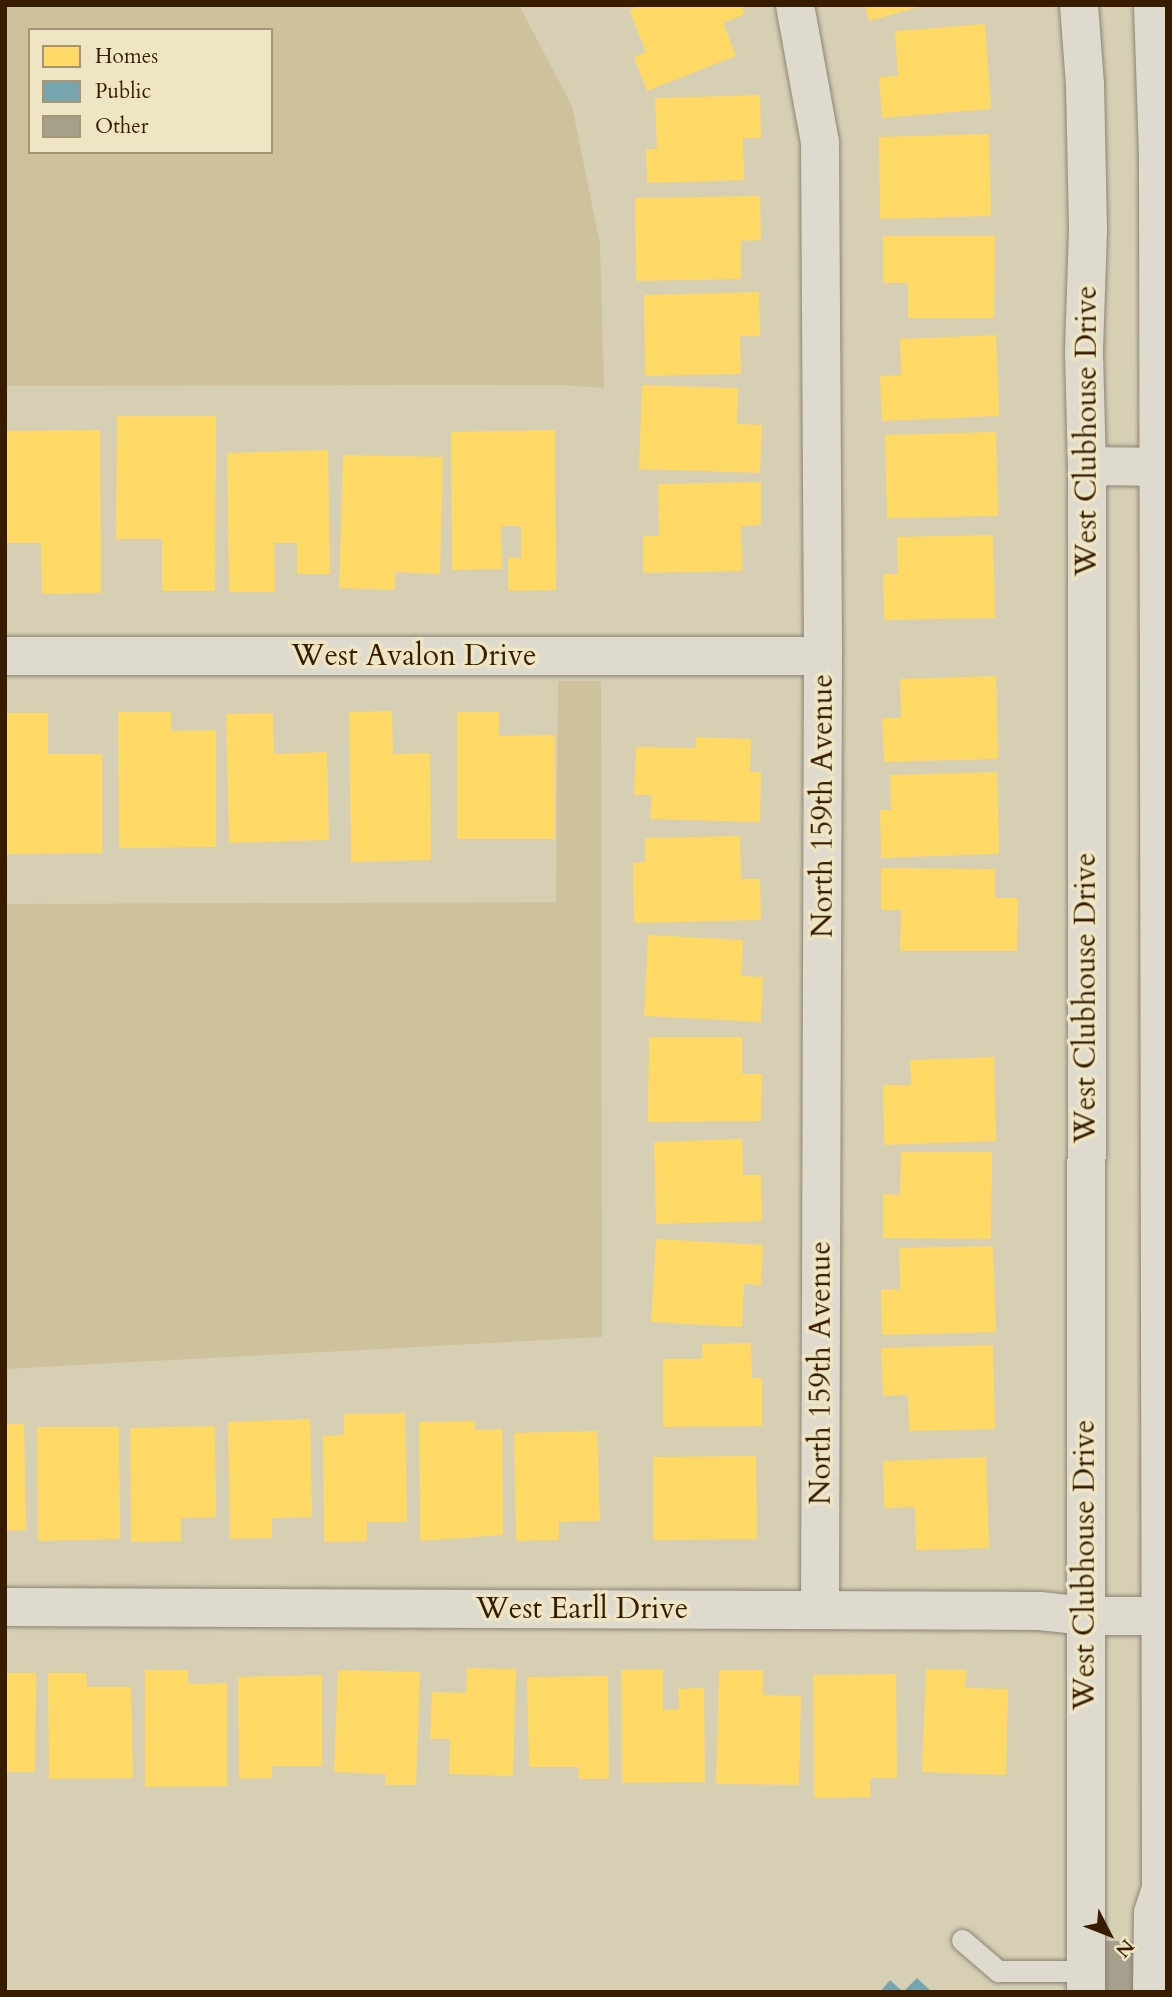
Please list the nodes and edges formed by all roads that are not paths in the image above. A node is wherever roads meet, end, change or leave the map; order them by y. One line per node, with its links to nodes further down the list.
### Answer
1 (795, 5): 7 (street, North 159th Avenue)
2 (1079, 5): 4 (street, West Clubhouse Drive)
3 (1153, 5): 5 (street)
4 (1087, 466): 5 (street); 10 (street, West Clubhouse Drive)
5 (1162, 467): 11 (street)
6 (5, 656): 7 (street, West Avalon Drive)
7 (823, 656): 9 (street, North 159th Avenue)
8 (5, 1608): 9 (street, West Earll Drive)
9 (820, 1609): 10 (street, West Earll Drive)
10 (1085, 1616): 11 (street, West Earll Drive); 15 (street, West Clubhouse Drive)
11 (1158, 1616): 12 (street)
12 (1164, 1893): 16 (street)
13 (962, 1940): 14 (lane)
14 (998, 1981): 15 (lane)
15 (1085, 1981)
16 (1152, 1992)

